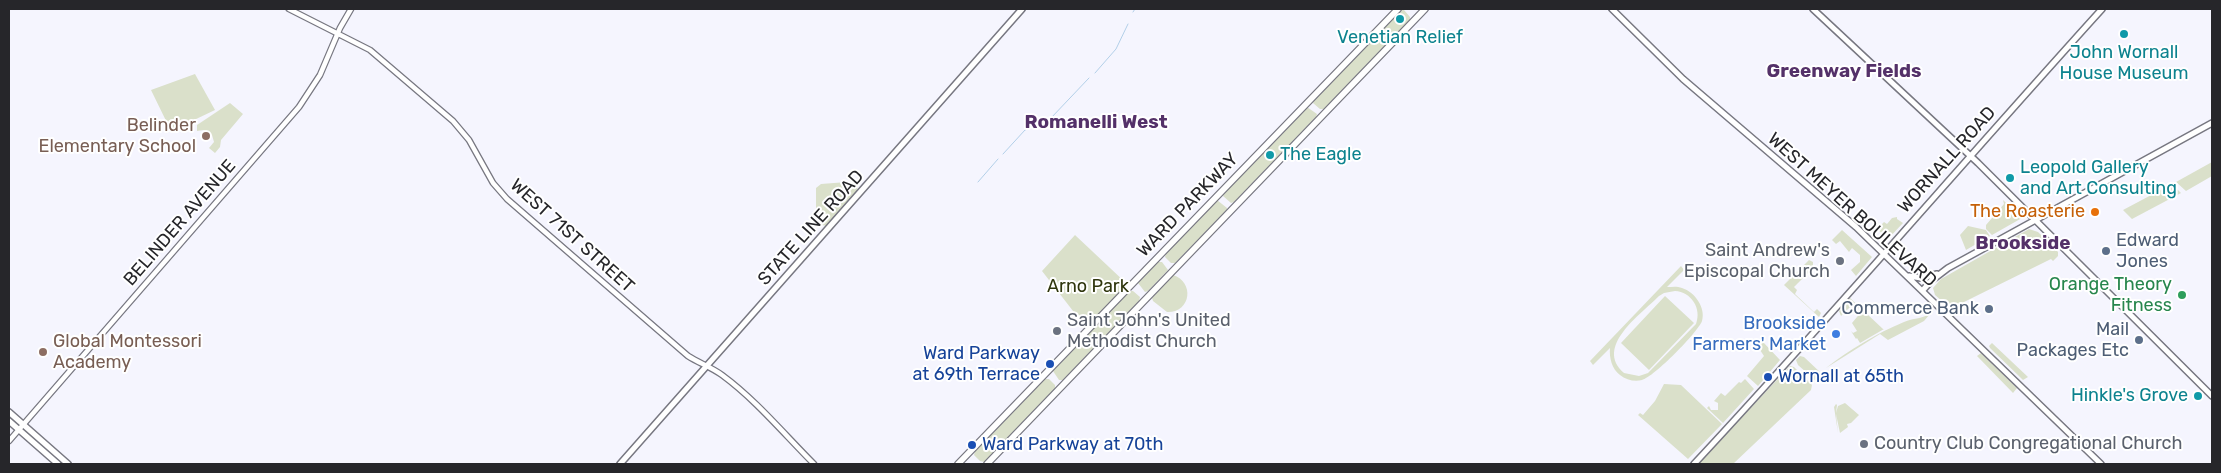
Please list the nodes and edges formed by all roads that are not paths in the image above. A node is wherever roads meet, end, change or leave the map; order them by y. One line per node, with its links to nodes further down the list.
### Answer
1 (289, 9): 9 (street, WEST 71ST STREET)
2 (351, 9): 9 (street, BELINDER AVENUE)
3 (1022, 9): 17 (main road, STATE LINE ROAD)
4 (1398, 9): 27 (main road, WARD PARKWAY)
5 (1425, 9): 28 (main road, WARD PARKWAY)
6 (1612, 9): 13 (main road, WEST MEYER BOULEVARD)
7 (1813, 9): 11 (main road)
8 (2102, 9): 11 (main road, WORNALL ROAD)
9 (338, 33): 17 (street, WEST 71ST STREET); 21 (street, BELINDER AVENUE)
10 (2212, 123): 12 (main road)
11 (1970, 156): 12 (main road); 13 (main road, WORNALL ROAD)
12 (2035, 220): 14 (main road); 18 (main road)
13 (1884, 252): 15 (main road, WEST MEYER BOULEVARD); 29 (main road, WORNALL ROAD)
14 (1940, 273): 15 (main road); 16 (main road)
15 (1907, 275): 16 (main road, WEST MEYER BOULEVARD)
16 (1923, 290): 30 (main road, WEST MEYER BOULEVARD)
17 (707, 367): 25 (main road, STATE LINE ROAD); 26 (street, WEST 71ST STREET)
18 (2212, 396)
19 (9, 412): 21 (main road)
20 (9, 421): 21 (main road)
21 (21, 427): 22 (street, BELINDER AVENUE); 23 (main road); 24 (main road)
22 (9, 441)
23 (58, 464)
24 (68, 464)
25 (620, 464)
26 (814, 464)
27 (958, 464)
28 (987, 464)
29 (1694, 464)
30 (2101, 464)

